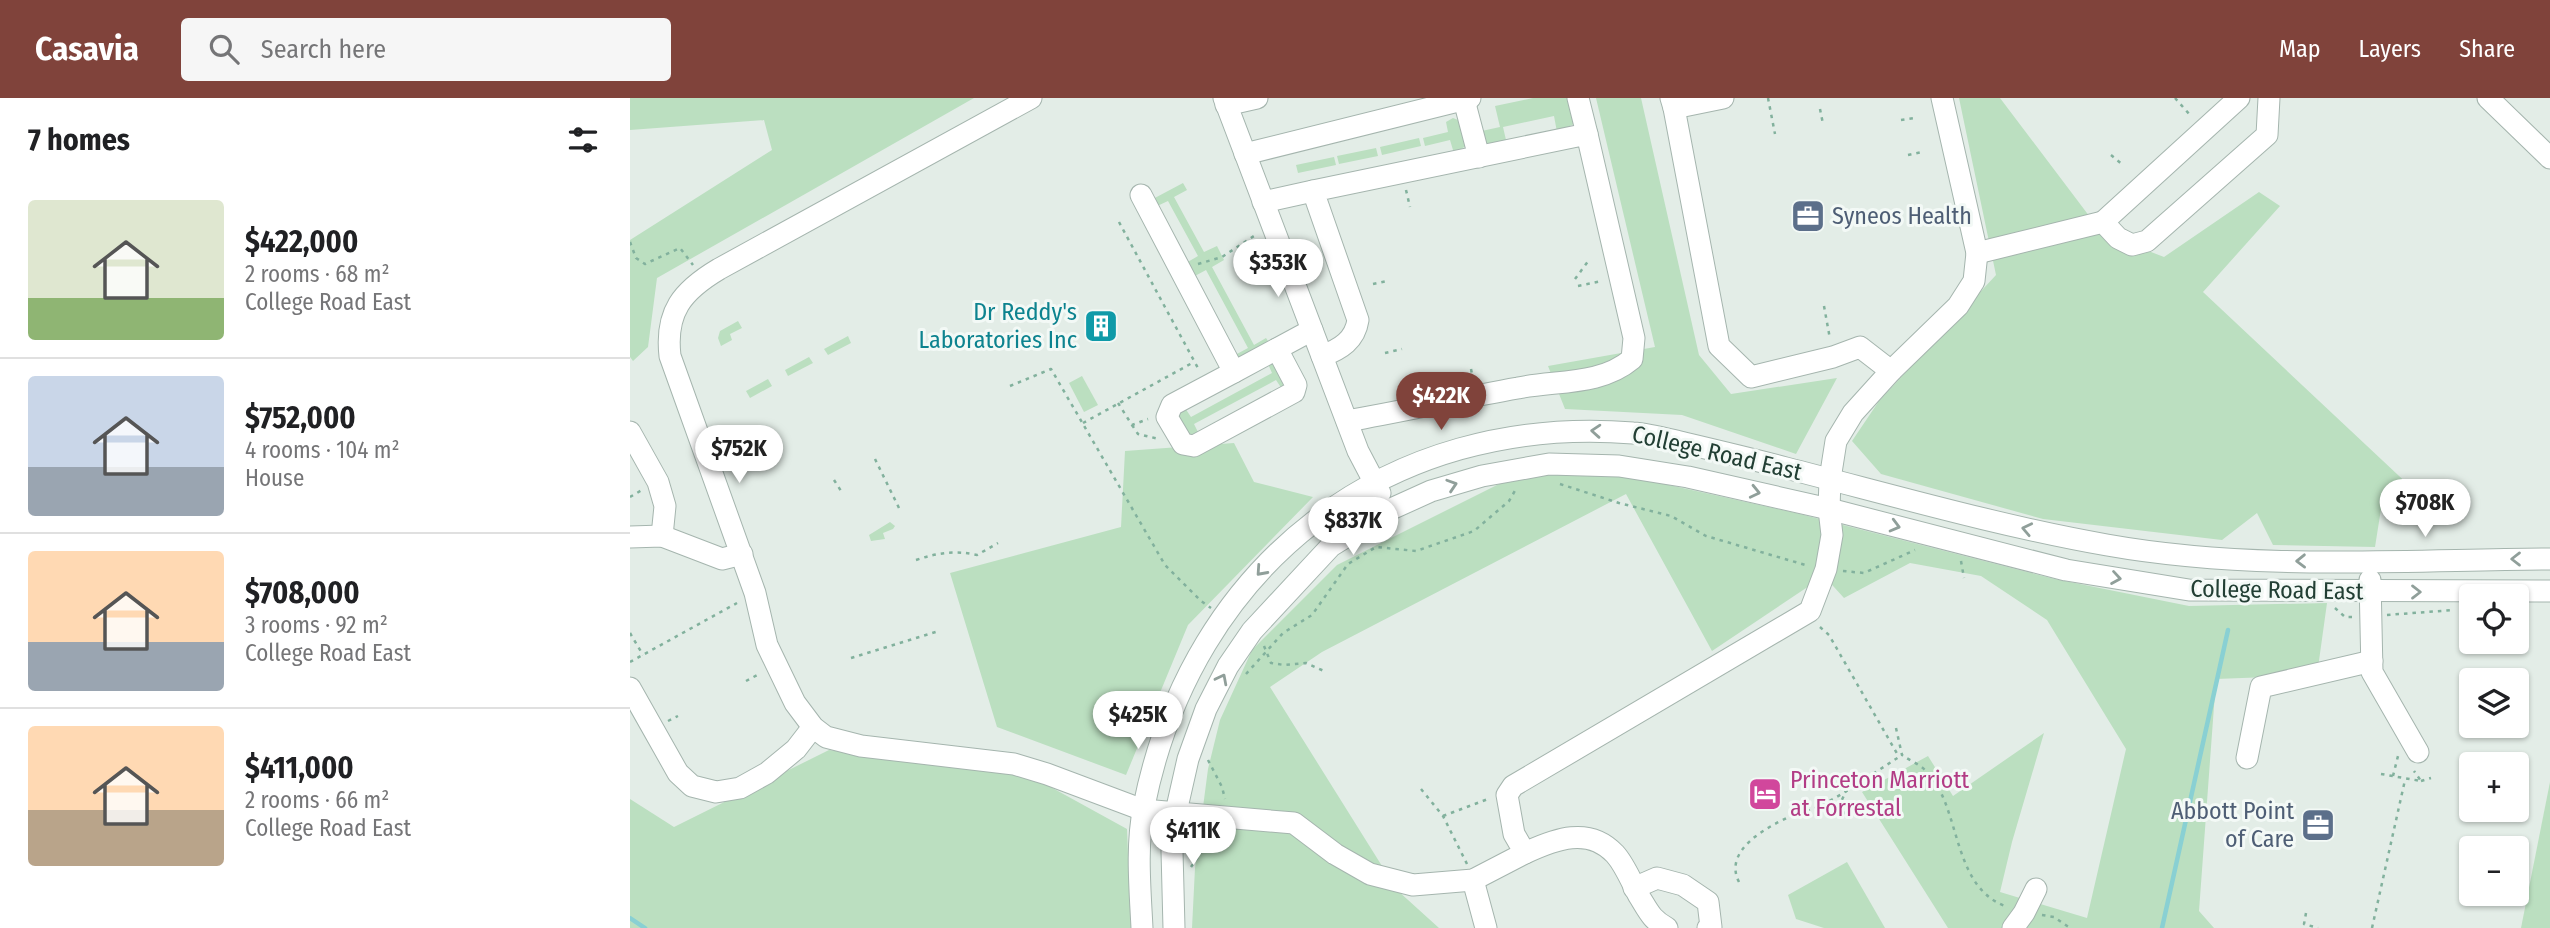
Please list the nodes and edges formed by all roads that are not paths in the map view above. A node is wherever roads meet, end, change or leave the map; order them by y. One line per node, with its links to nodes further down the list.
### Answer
1 (1031, 98): 34 (street)
2 (1257, 98): 10 (street)
3 (1578, 98): 12 (street)
4 (1723, 98): 11 (street)
5 (1942, 98): 20 (street)
6 (2239, 98): 19 (street)
7 (2269, 98): 19 (street)
8 (2488, 98): 15 (street)
9 (1467, 99): 13 (street); 14 (street)
10 (1225, 101): 13 (street)
11 (1673, 103): 24 (street)
12 (1587, 134): 14 (street); 26 (street)
13 (1245, 154): 18 (street)
14 (1479, 157): 16 (street)
15 (2550, 158)
16 (1313, 191): 18 (street); 23 (street)
17 (1141, 195): 25 (street)
18 (1263, 202): 21 (street)
19 (2103, 222): 20 (street)
20 (1977, 253): 24 (street)
21 (1312, 330): 22 (street); 23 (street)
22 (1277, 349): 25 (street); 25 (street)
23 (1322, 356): 26 (street)
24 (1891, 371): 28 (street)
25 (1234, 372)
26 (1347, 421): 29 (street)
27 (630, 432): 32 (street)
28 (1830, 479): 29 (street, College Road East, one-way to 29); 30 (street); 36 (street, College Road East, one-way to 28)
29 (1374, 482): 31 (street); 44 (street, College Road East, one-way to 44)
30 (1829, 509): 31 (street, College Road East, one-way to 30); 38 (street, College Road East, one-way to 38); 46 (street)
31 (1389, 510): 45 (street, College Road East, one-way to 31)
32 (662, 536): 33 (street); 34 (street)
33 (630, 537)
34 (742, 554): 41 (street)
35 (2550, 559): 36 (street, College Road East, one-way to 36)
36 (2369, 560): 38 (street)
37 (2550, 591): 38 (street, College Road East, one-way to 37)
38 (2370, 592): 39 (street)
39 (2372, 661): 42 (street); 43 (street)
40 (630, 688): 41 (street)
41 (813, 727): 44 (street)
42 (2409, 751)
43 (2247, 758)
44 (1143, 810): 45 (street); 51 (street, College Road East)
45 (1176, 812): 47 (street); 52 (street, College Road East)
46 (1525, 853): 47 (street); 48 (street)
47 (1473, 880): 53 (street)
48 (1634, 888): 54 (street); 55 (street)
49 (2036, 889): 50 (street)
50 (2018, 920)
51 (1142, 928)
52 (1174, 928)
53 (1486, 928)
54 (1667, 928)
55 (1708, 928)

